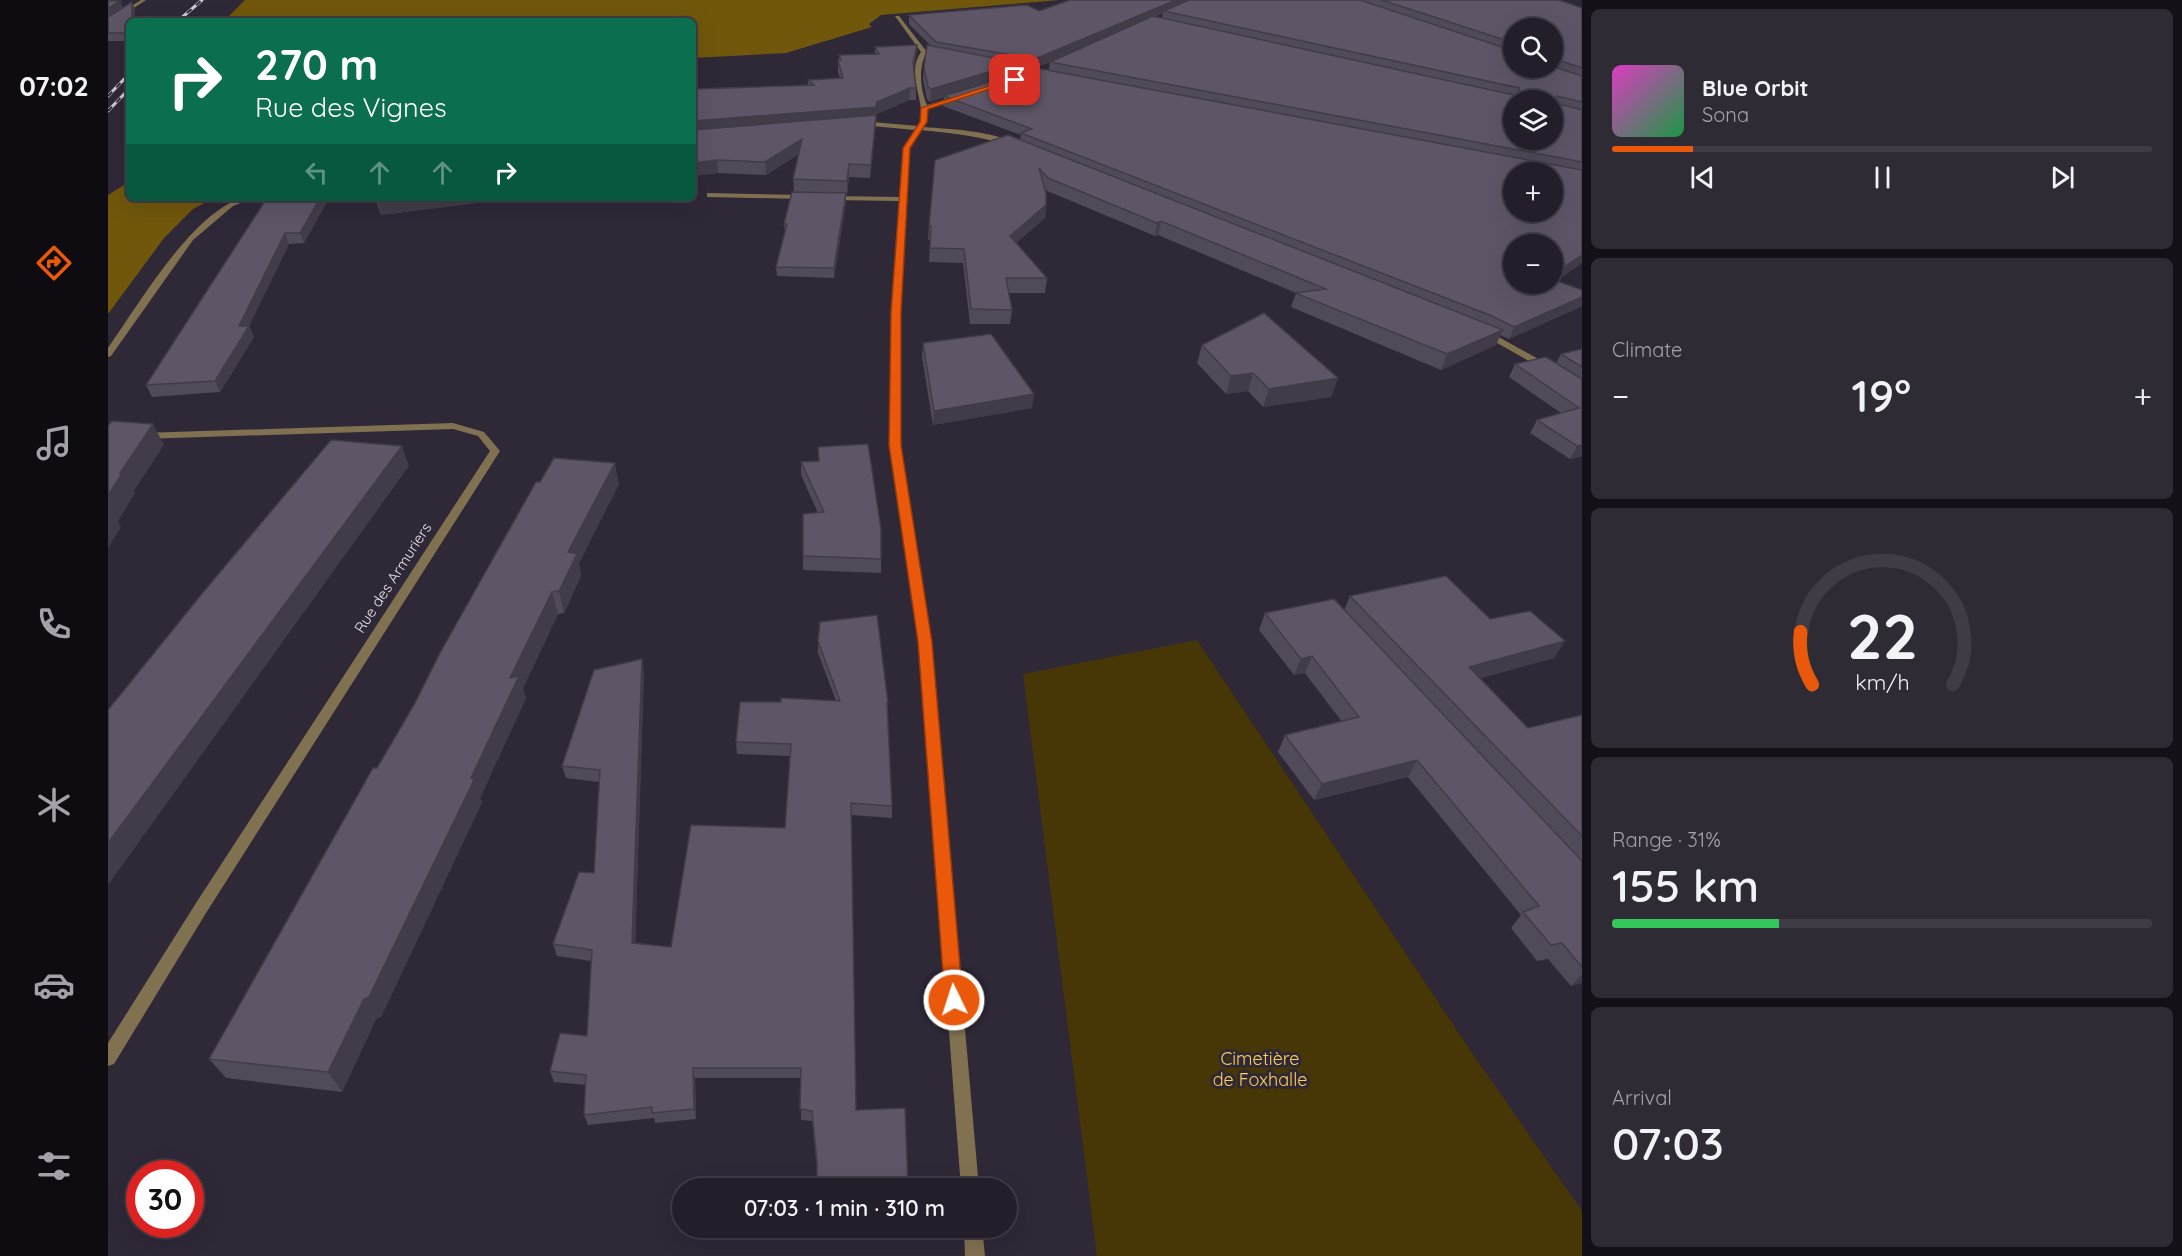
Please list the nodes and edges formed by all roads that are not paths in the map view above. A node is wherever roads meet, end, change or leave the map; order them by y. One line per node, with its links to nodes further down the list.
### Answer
1 (144, 0): 3 (street)
2 (897, 17): 4 (street)
3 (108, 23)
4 (924, 52): 5 (street); 7 (street)
5 (935, 54)
6 (969, 95): 7 (street)
7 (924, 108): 9 (street)
8 (857, 123): 9 (street)
9 (920, 128): 10 (street); 14 (street)
10 (1020, 147)
11 (710, 195): 12 (street)
12 (809, 197)
13 (820, 197): 14 (street)
14 (904, 199): 21 (street)
15 (240, 201): 17 (street)
16 (1472, 327): 18 (street)
17 (108, 354)
18 (1551, 371)
19 (132, 436): 20 (street, Rue des Armuriers)
20 (108, 1058)
21 (969, 1178)
22 (974, 1238): 23 (street)
23 (975, 1256)

